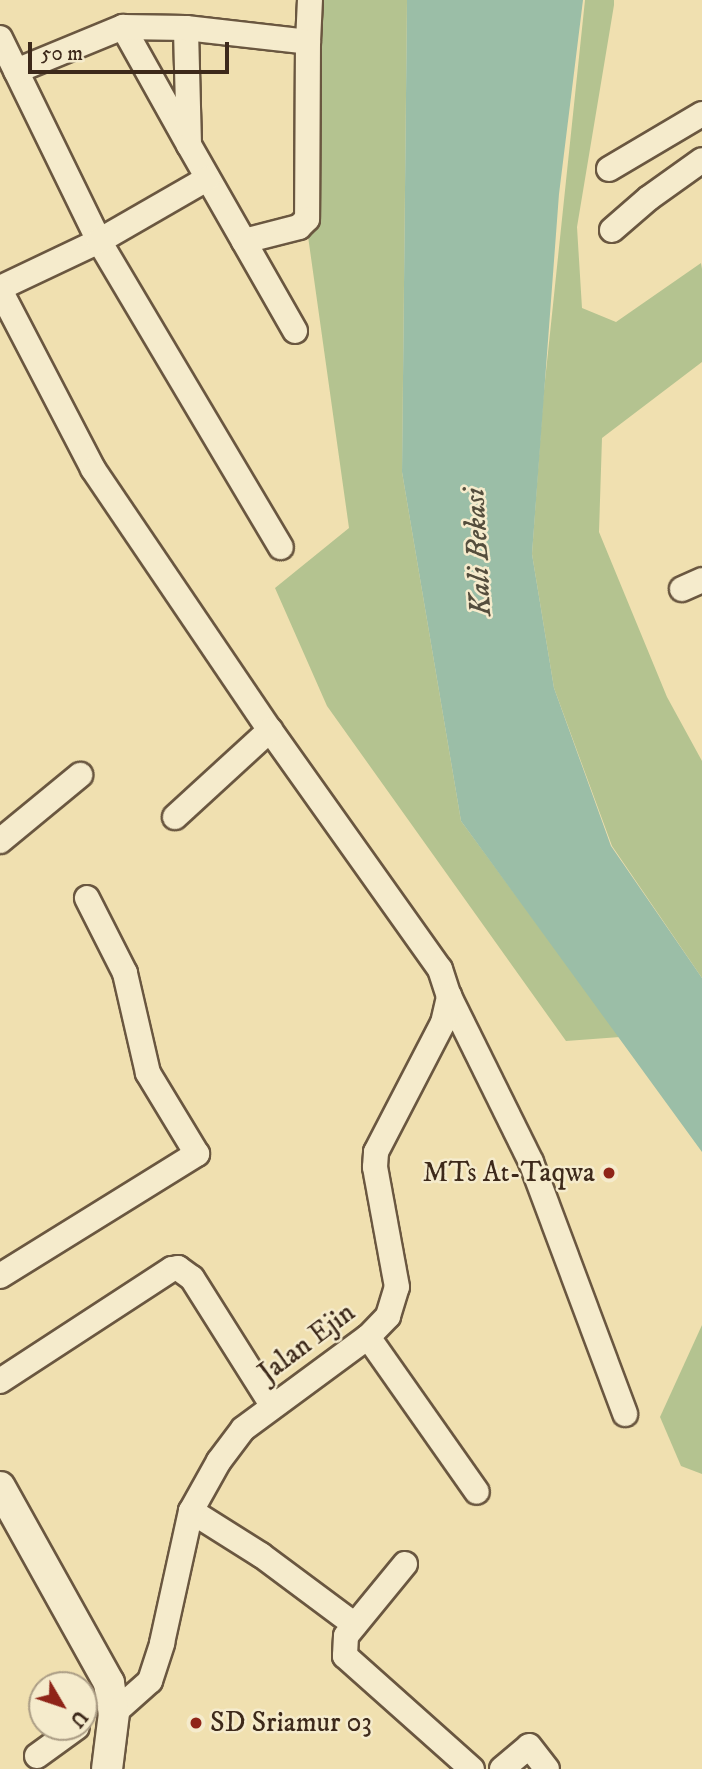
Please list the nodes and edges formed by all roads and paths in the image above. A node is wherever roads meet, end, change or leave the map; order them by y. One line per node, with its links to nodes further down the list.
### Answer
1 (310, 0): 5 (street)
2 (123, 27): 3 (street); 6 (street); 8 (street)
3 (186, 28): 5 (street); 8 (street)
4 (0, 38): 6 (street)
5 (308, 42): 14 (street)
6 (16, 71): 13 (street)
7 (702, 114): 10 (street)
8 (189, 145): 11 (street)
9 (702, 160): 12 (street)
10 (609, 169)
11 (207, 179): 13 (street); 14 (street)
12 (612, 230)
13 (99, 241): 15 (street); 17 (street)
14 (244, 241): 16 (street)
15 (0, 289): 18 (street)
16 (295, 331)
17 (281, 547)
18 (270, 730): 20 (street); 23 (street)
19 (80, 775): 21 (street)
20 (175, 817)
21 (0, 841)
22 (87, 898): 24 (street)
23 (449, 996): 25 (street, Jalan Ejin); 28 (street)
24 (0, 1276)
25 (368, 1338): 27 (street, Jalan Ejin); 30 (street)
26 (0, 1381): 27 (street)
27 (272, 1405): 31 (street, Jalan Ejin)
28 (625, 1414)
29 (0, 1488): 34 (street)
30 (477, 1492)
31 (191, 1511): 33 (street); 34 (street, Jalan Ejin)
32 (405, 1564): 33 (street)
33 (355, 1625): 39 (street)
34 (113, 1708): 35 (street, Jalan Ejin); 38 (street)
35 (98, 1715)
36 (58, 1741): 37 (street)
37 (37, 1756)
38 (107, 1769)
39 (472, 1769)
40 (502, 1769): 41 (street)
41 (547, 1769)

